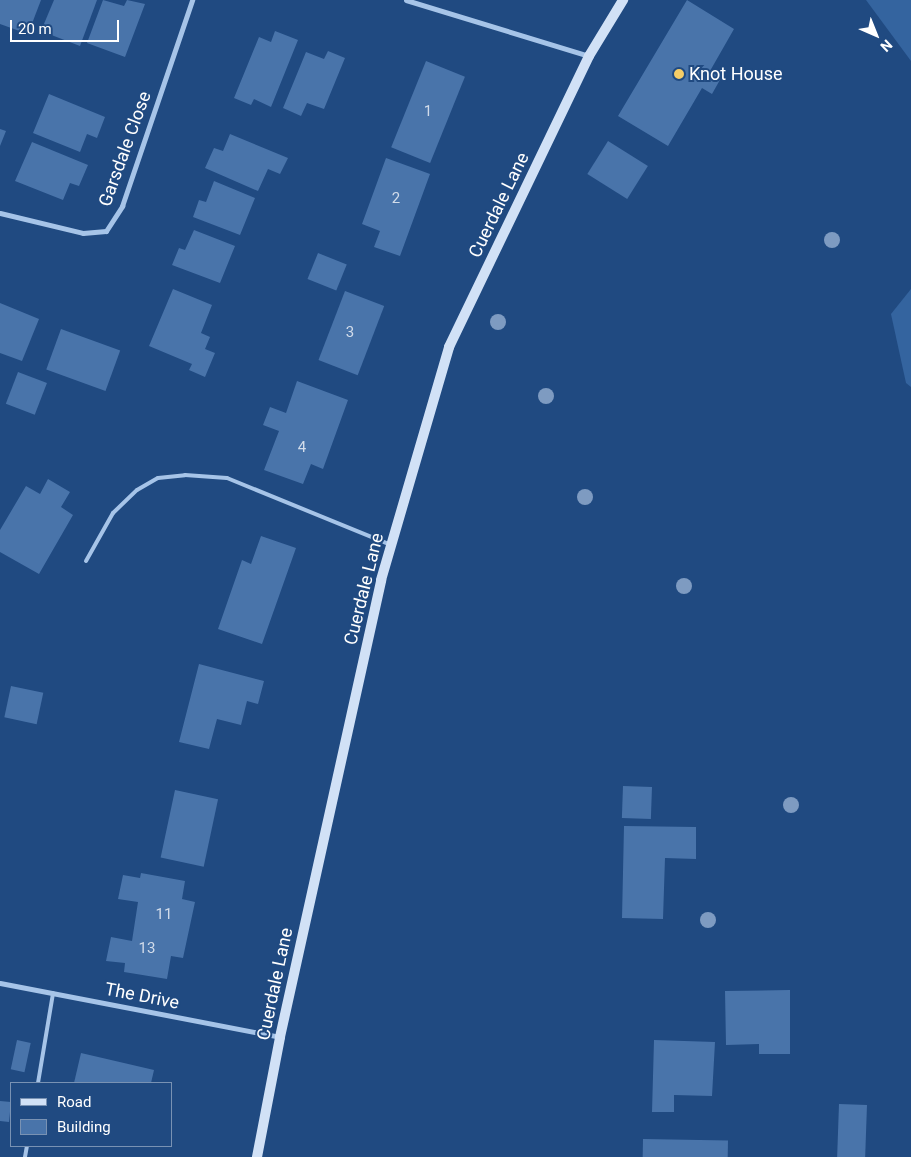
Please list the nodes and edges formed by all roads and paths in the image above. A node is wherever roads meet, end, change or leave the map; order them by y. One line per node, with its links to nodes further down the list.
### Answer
1 (192, 0): 5 (street, Garsdale Close)
2 (406, 0): 4 (street)
3 (624, 0): 4 (main road, Cuerdale Lane)
4 (589, 56): 6 (main road, Cuerdale Lane)
5 (0, 213)
6 (391, 545): 7 (lane); 10 (main road, Cuerdale Lane)
7 (86, 561)
8 (0, 983): 9 (street, The Drive)
9 (53, 993): 10 (street, The Drive); 11 (lane)
10 (280, 1037): 12 (main road, Cuerdale Lane)
11 (38, 1082)
12 (257, 1157)

